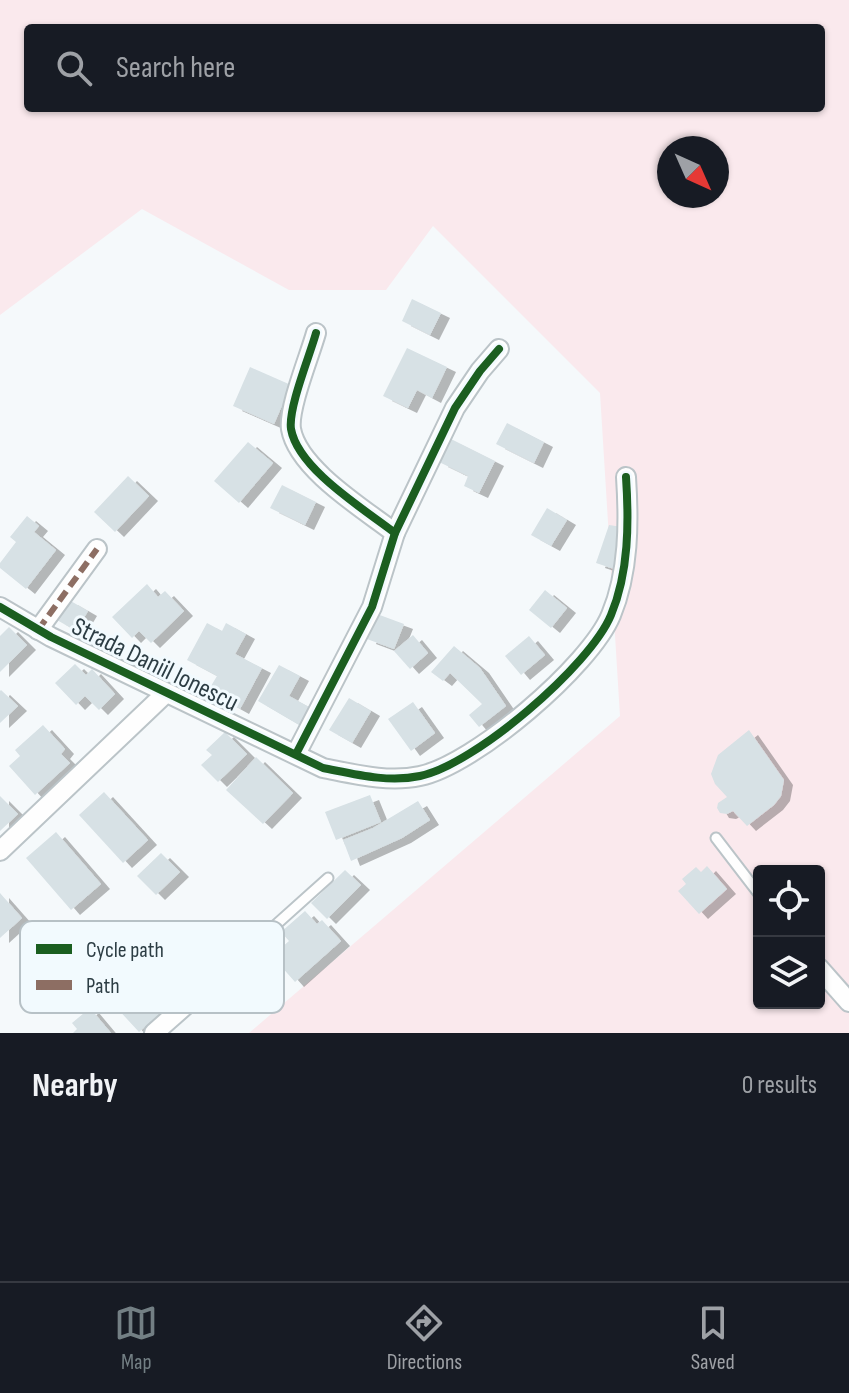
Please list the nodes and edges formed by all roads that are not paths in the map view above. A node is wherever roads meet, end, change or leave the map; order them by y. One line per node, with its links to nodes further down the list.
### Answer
1 (316, 333): 4 (street)
2 (499, 349): 4 (street)
3 (626, 477): 9 (street, Strada Daniil Ionescu)
4 (395, 533): 9 (street)
5 (97, 549): 7 (street)
6 (3, 616): 7 (street, Strada Daniil Ionescu)
7 (38, 630): 8 (street, Strada Daniil Ionescu)
8 (166, 693): 9 (street, Strada Daniil Ionescu); 11 (street)
9 (296, 754)
10 (716, 838): 13 (lane)
11 (0, 851)
12 (328, 878): 14 (lane)
13 (753, 886)
14 (280, 921)
15 (825, 975): 16 (street)
16 (849, 1002)
17 (177, 1013): 18 (street)
18 (154, 1033)

